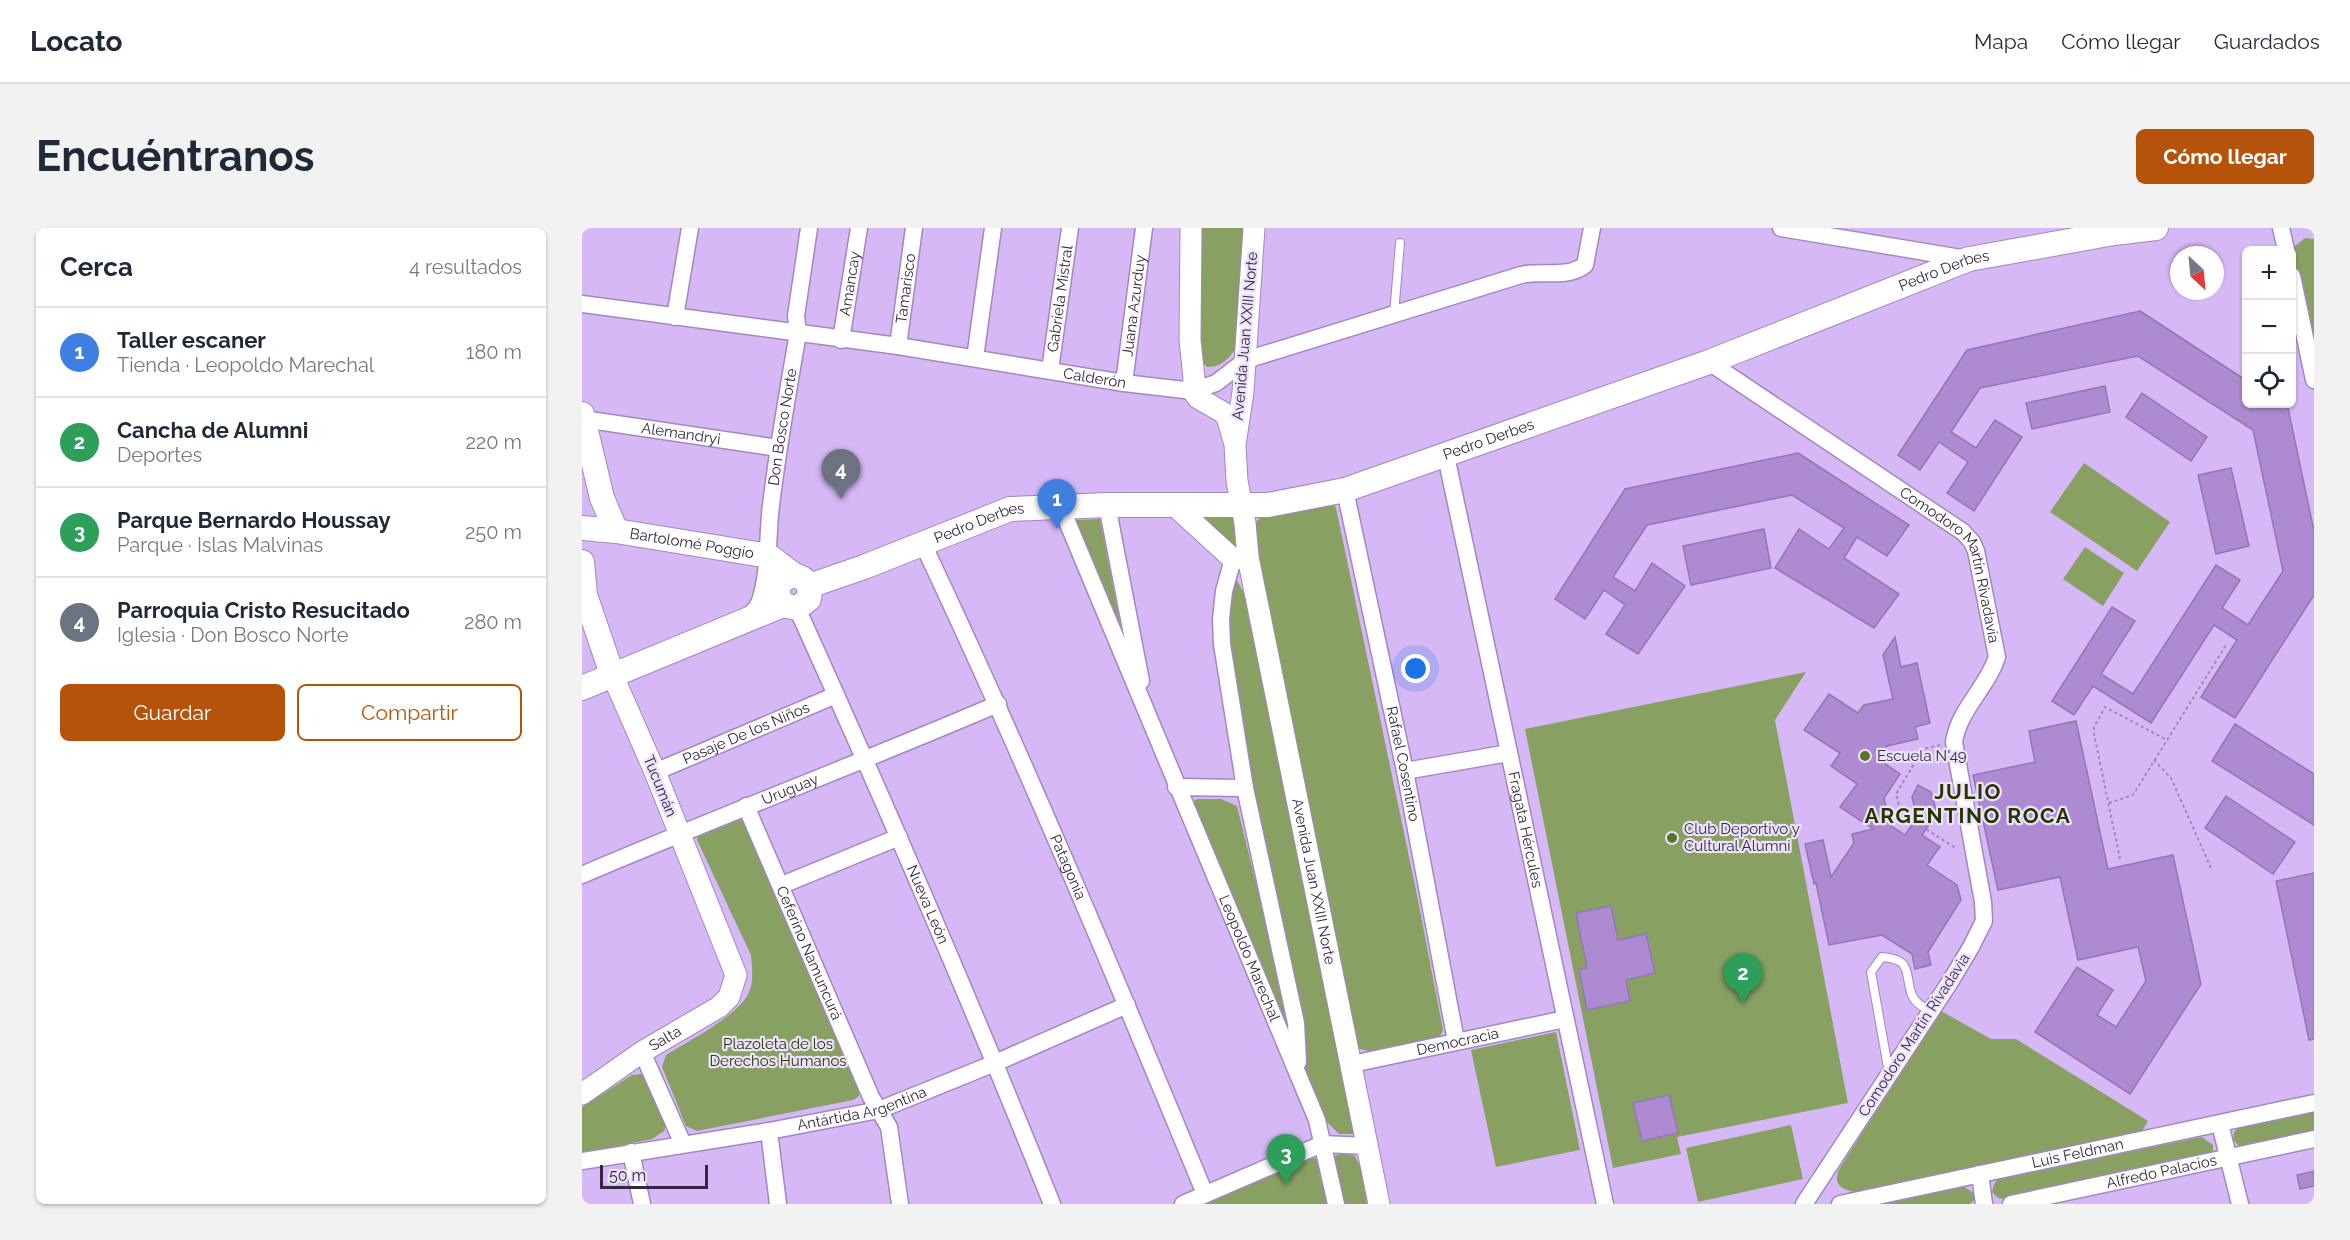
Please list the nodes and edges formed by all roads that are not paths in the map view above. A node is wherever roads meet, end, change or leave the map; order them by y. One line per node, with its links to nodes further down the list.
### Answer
1 (690, 228): 20 (street)
2 (809, 228): 21 (street, Don Bosco Norte)
3 (859, 228): 22 (street, Amancay)
4 (914, 228): 23 (street, Tamarisco)
5 (993, 228): 24 (street)
6 (1070, 228): 27 (street, Gabriela Mistral)
7 (1144, 228): 29 (street, Juana Azurduy)
8 (1191, 228): 30 (street)
9 (1254, 228): 25 (street, Avenida Juan XXIII Norte)
10 (1592, 228): 19 (street)
11 (1781, 228): 16 (street)
12 (2156, 228): 16 (main road, Pedro Derbes)
13 (2281, 228): 15 (street)
14 (1400, 243): 19 (lane)
15 (2285, 246)
16 (1969, 259): 26 (main road, Pedro Derbes)
17 (2296, 295): 28 (street)
18 (582, 304): 20 (street, Calderón)
19 (1394, 315): 25 (street)
20 (675, 317): 21 (street, Calderón)
21 (798, 333): 22 (street, Calderón); 33 (street, Don Bosco Norte)
22 (841, 340): 23 (street, Calderón)
23 (898, 346): 24 (street, Calderón)
24 (975, 358): 27 (street, Calderón)
25 (1246, 360): 30 (street); 32 (street, Avenida Juan XXIII Norte)
26 (1708, 362): 34 (main road, Pedro Derbes); 68 (street, Comodoro Martín Rivadavia)
27 (1050, 370): 29 (street, Calderón)
28 (2314, 380)
29 (1124, 382): 30 (street, Calderón)
30 (1193, 391): 32 (street, Avenida Juan XXIII Norte)
31 (583, 416): 33 (street, Alemandryi); 41 (main road)
32 (1235, 445): 37 (street, Avenida Juan XXIII Norte)
33 (778, 448): 43 (street, Don Bosco Norte)
34 (1446, 456): 35 (main road, Pedro Derbes); 55 (street, Fragata Hércules)
35 (1346, 490): 37 (main road, Pedro Derbes); 57 (street, Rafael Cosentino)
36 (1107, 505): 38 (main road, Pedro Derbes); 39 (main road, Pedro Derbes); 54 (street, Leopoldo Marechal)
37 (1240, 505): 38 (main road, Pedro Derbes); 44 (street, Avenida Juan XXIII Norte)
38 (1175, 506): 44 (street)
39 (1061, 507): 42 (main road, Pedro Derbes); 54 (street, Leopoldo Marechal)
40 (582, 528): 41 (main road, Bartolomé Poggio)
41 (616, 531): 43 (main road, Bartolomé Poggio)
42 (923, 544): 46 (main road, Pedro Derbes); 53 (street, Patagonia)
43 (769, 556): 46 (main road, Bartolomé Poggio); 49 (street, Don Bosco Norte)
44 (1240, 558): 60 (street, Avenida Juan XXIII Norte); 73 (street, Avenida Juan XXIII Norte)
45 (582, 562): 47 (main road, Tucumán)
46 (802, 580): 48 (main road)
47 (584, 592): 50 (main road, Tucumán)
48 (790, 607): 49 (main road); 52 (street, Nueva León)
49 (743, 620): 50 (main road)
50 (612, 674): 51 (main road); 58 (street, Tucumán)
51 (582, 688)
52 (836, 695): 56 (street, Nueva León); 58 (street, Pasaje De los Niños)
53 (998, 704): 56 (street, Uruguay); 67 (street, Patagonia)
54 (1148, 717): 59 (street, Leopoldo Marechal)
55 (1509, 753): 57 (street); 69 (street, Fragata Hércules)
56 (864, 761): 61 (street, Uruguay); 63 (street, Nueva León)
57 (1405, 771): 70 (street, Rafael Cosentino)
58 (655, 772): 62 (street, Tucumán)
59 (1176, 787): 60 (street); 75 (street, Leopoldo Marechal)
60 (1245, 788): 75 (street, Avenida Juan XXIII Norte)
61 (746, 806): 62 (street, Uruguay); 65 (street, Ceferino Namuncurá)
62 (679, 834): 64 (street, Uruguay); 66 (street, Tucumán)
63 (899, 837): 65 (street); 72 (street, Nueva León)
64 (582, 875)
65 (782, 885): 78 (street, Ceferino Namuncurá)
66 (736, 975): 71 (street, Salta)
67 (1127, 1005): 72 (street, Antártida Argentina); 89 (street, Patagonia)
68 (1930, 1011): 74 (street, Comodoro Martín Rivadavia); 74 (lane)
69 (1565, 1019): 70 (street, Democracia); 97 (street, Fragata Hércules)
70 (1456, 1041): 73 (street, Democracia)
71 (642, 1052): 76 (street, Salta); 82 (street)
72 (995, 1063): 78 (street, Antártida Argentina); 93 (street, Nueva León)
73 (1352, 1064): 84 (street, Avenida Juan XXIII Norte)
74 (1890, 1074): 98 (street, Comodoro Martín Rivadavia)
75 (1298, 1075): 83 (street, Leopoldo Marechal)
76 (582, 1094)
77 (2314, 1103): 79 (street, Luis Feldman)
78 (879, 1110): 80 (street, Antártida Argentina); 92 (street, Ceferino Namuncurá)
79 (2220, 1124): 86 (street); 88 (street, Luis Feldman)
80 (769, 1131): 82 (street, Antártida Argentina); 91 (street)
81 (2314, 1139): 86 (street, Alfredo Palacios)
82 (683, 1144): 85 (street, Antártida Argentina)
83 (1322, 1144): 84 (street); 89 (street); 95 (street, Leopoldo Marechal)
84 (1368, 1146): 96 (street, Avenida Juan XXIII Norte)
85 (631, 1152): 87 (street, Antártida Argentina); 90 (street)
86 (2228, 1157): 101 (street, Alfredo Palacios); 102 (street)
87 (582, 1161)
88 (1980, 1174): 99 (street, Luis Feldman); 100 (street)
89 (1205, 1194): 94 (street)
90 (642, 1204)
91 (778, 1204)
92 (900, 1204)
93 (1052, 1204)
94 (1183, 1204)
95 (1336, 1204)
96 (1378, 1204)
97 (1605, 1204)
98 (1804, 1204)
99 (1840, 1204)
100 (1984, 1204)
101 (2011, 1204)
102 (2240, 1204)

